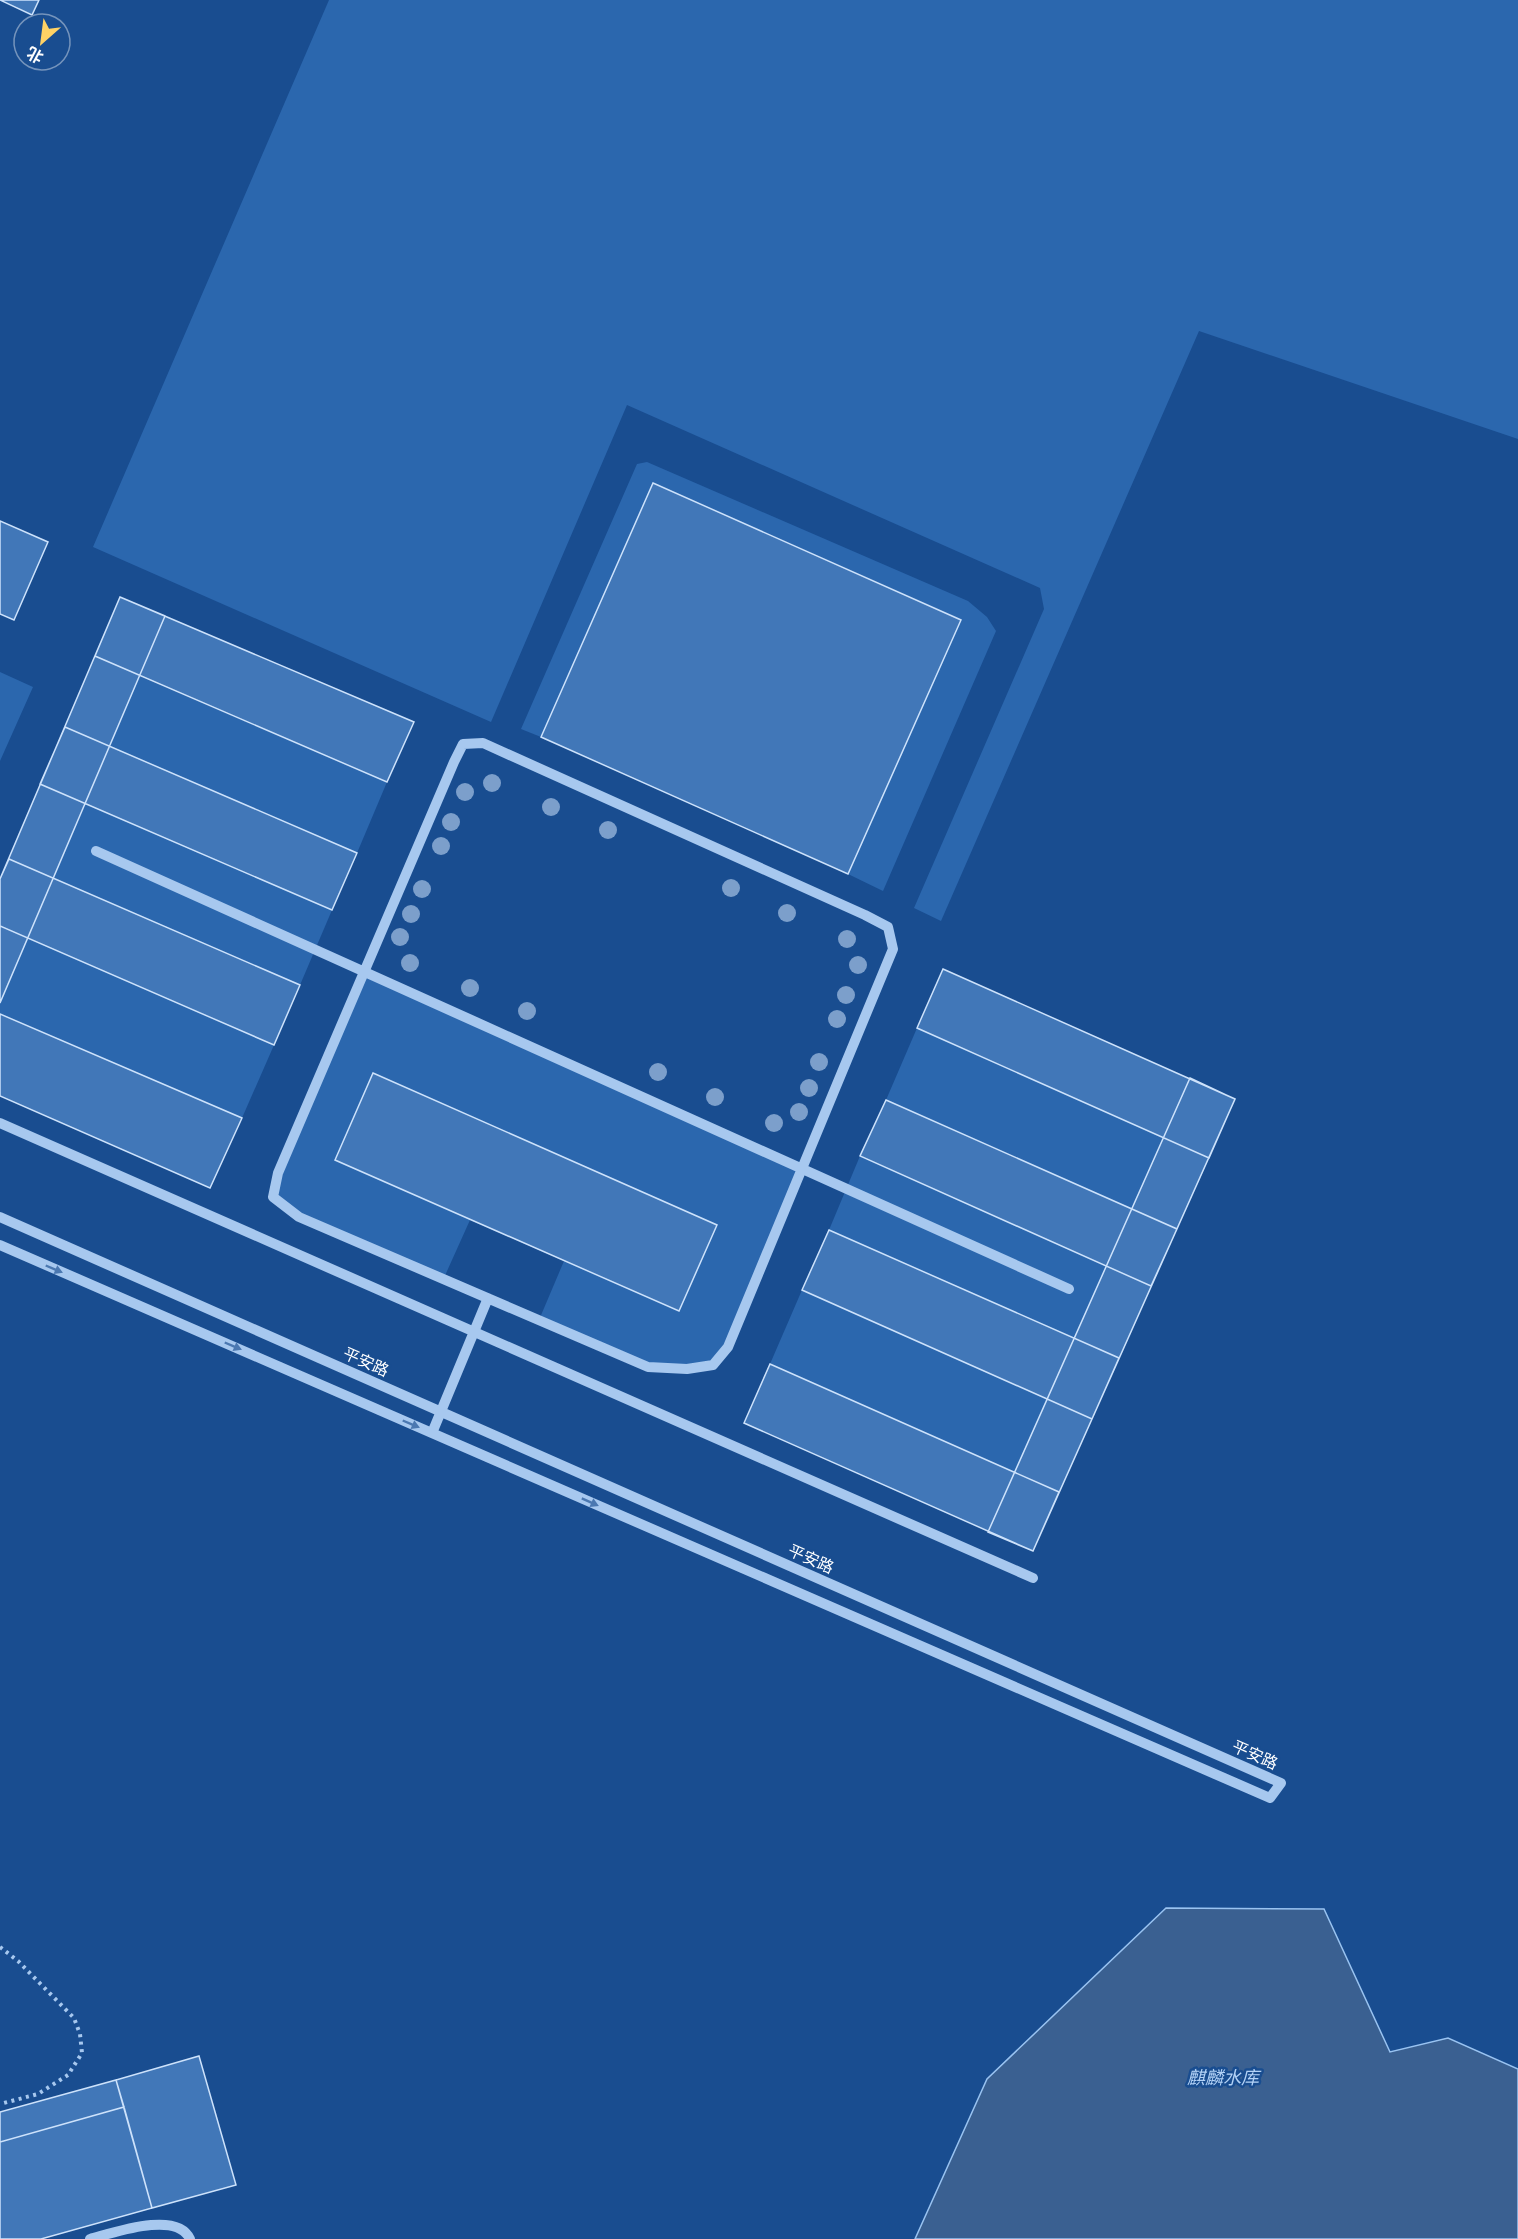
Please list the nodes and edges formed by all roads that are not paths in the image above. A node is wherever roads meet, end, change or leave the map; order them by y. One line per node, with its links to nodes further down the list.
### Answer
1 (96, 851): 2 (street)
2 (363, 972): 4 (street); 4 (street); 8 (street)
3 (0, 1123): 9 (street)
4 (802, 1169): 7 (street); 8 (street)
5 (0, 1217): 10 (street, 平安路)
6 (0, 1245): 11 (street, 平安路, one-way to 11)
7 (1069, 1289)
8 (488, 1298): 9 (street)
9 (474, 1331): 10 (street); 12 (street)
10 (441, 1412): 11 (street); 11 (street, 平安路, one-way to 10)
11 (432, 1433)
12 (1033, 1578)
13 (90, 2239): 14 (street)
14 (190, 2239)

